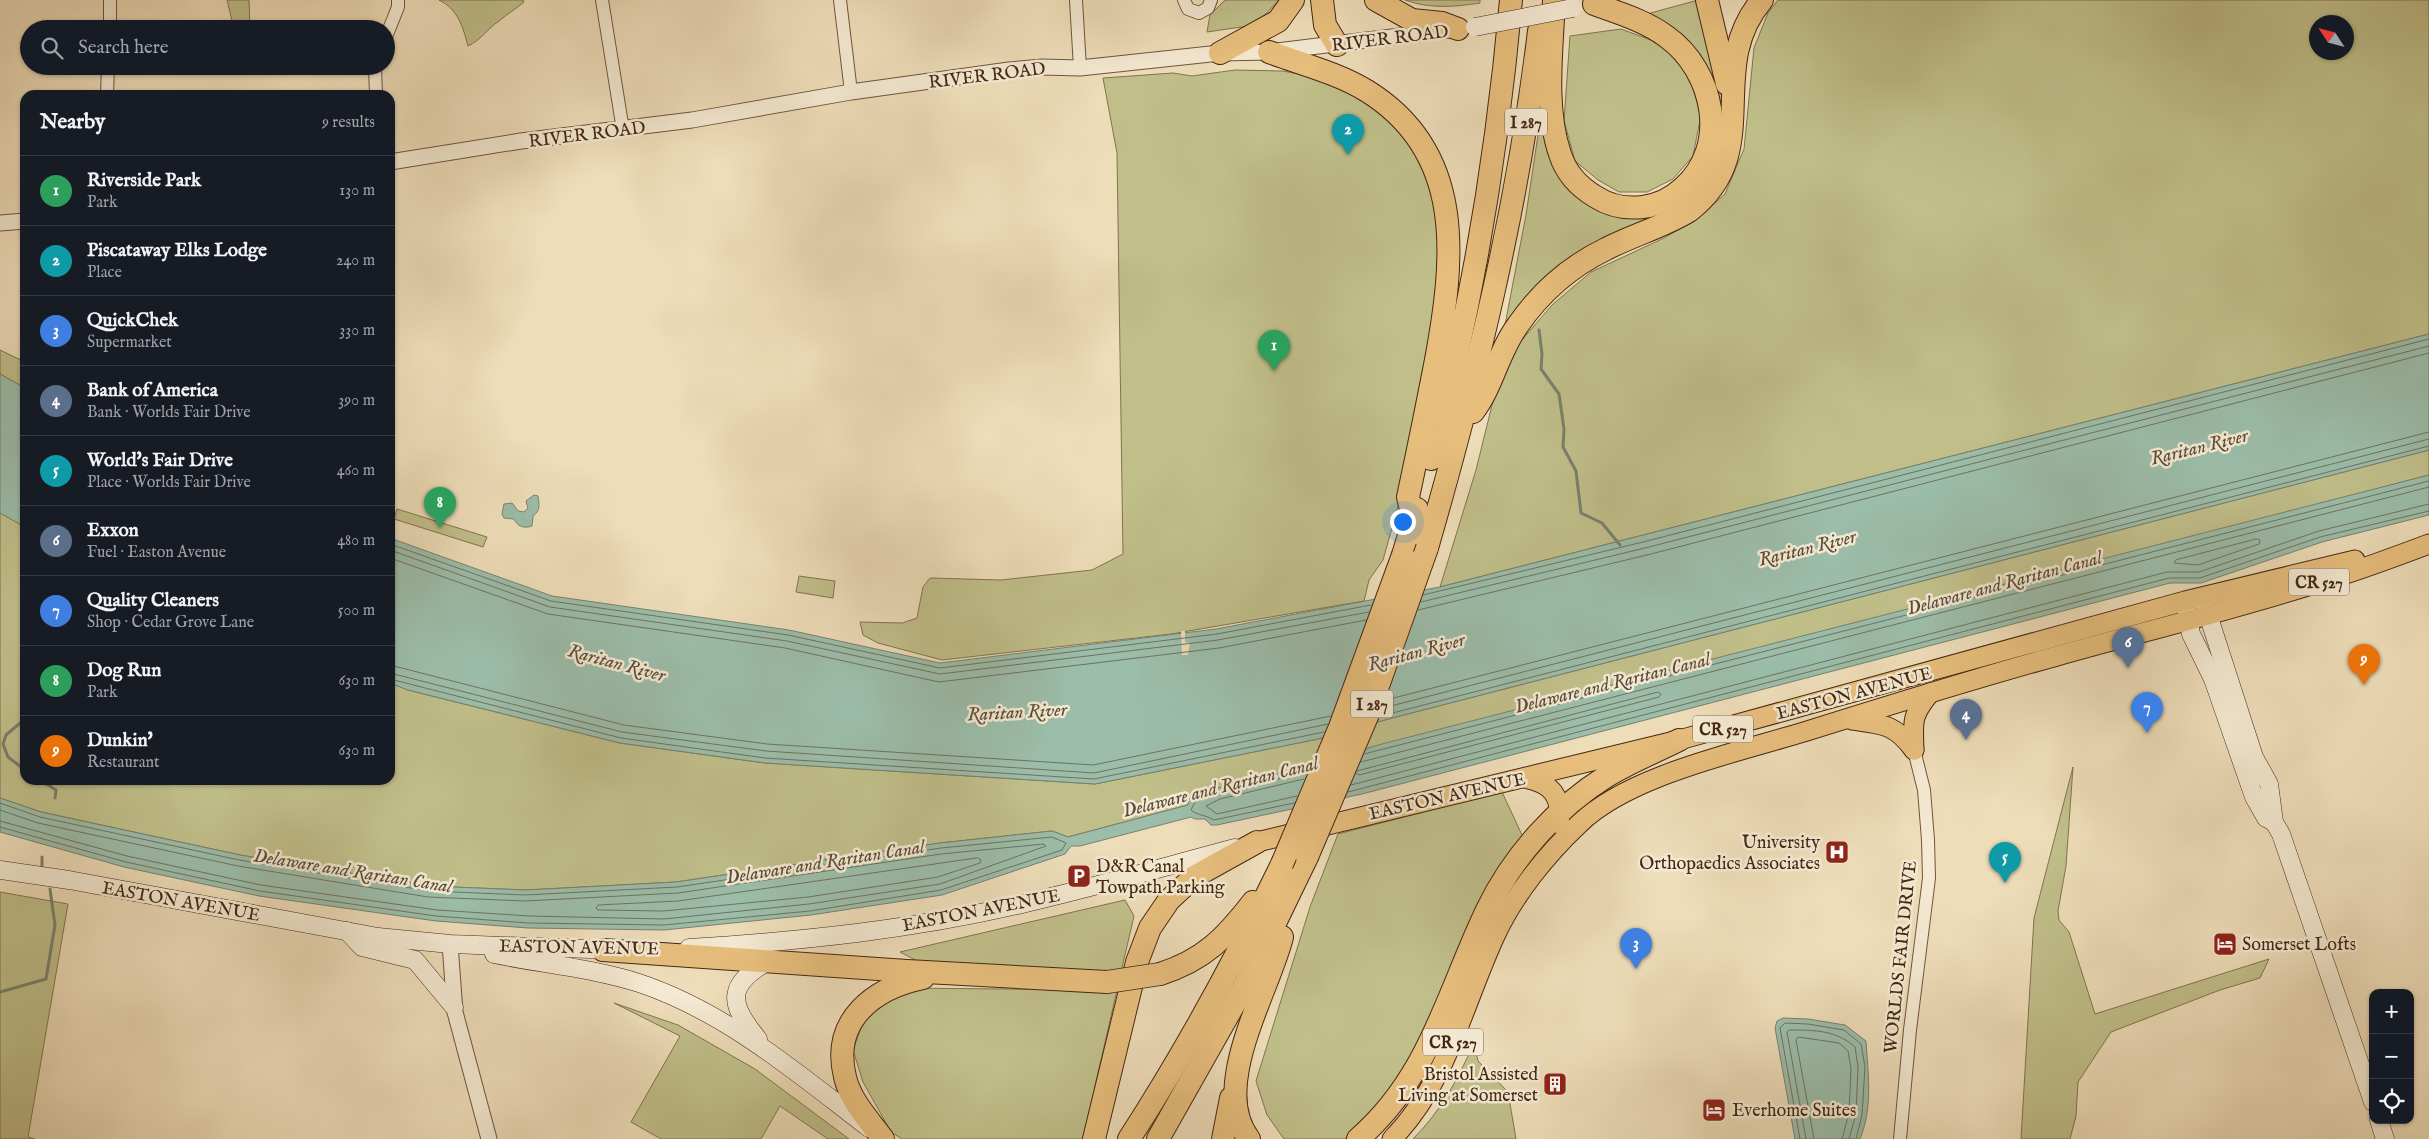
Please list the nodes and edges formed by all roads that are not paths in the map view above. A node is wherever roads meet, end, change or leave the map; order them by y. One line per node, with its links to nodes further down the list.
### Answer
1 (110, 0): 17 (street)
2 (398, 0): 18 (street)
3 (602, 0): 30 (street)
4 (840, 0): 28 (street)
5 (1076, 0): 23 (street)
6 (1184, 0): 7 (street)
7 (1211, 0)
8 (1293, 0): 22 (highway)
9 (1322, 0): 20 (highway)
10 (1376, 0): 19 (highway)
11 (1495, 0): 31 (highway)
12 (1511, 0): 31 (highway, I 287)
13 (1542, 0): 35 (highway, I 287)
14 (1707, 0): 29 (highway)
15 (1762, 0): 29 (highway)
16 (1584, 3): 16 (highway); 19 (main road, RIVER ROAD, bridge)
17 (110, 20)
18 (393, 20)
19 (1467, 28): 20 (street, RIVER ROAD)
20 (1337, 45): 21 (street, RIVER ROAD)
21 (1269, 52): 22 (street, RIVER ROAD); 36 (highway)
22 (1220, 53): 23 (street, RIVER ROAD)
23 (1080, 68): 28 (street, RIVER ROAD)
24 (108, 75): 26 (street)
25 (375, 75): 27 (street)
26 (107, 90)
27 (376, 90)
28 (851, 92): 30 (street, RIVER ROAD)
29 (1732, 104): 35 (highway)
30 (623, 130): 32 (street, RIVER ROAD)
31 (1495, 152): 36 (highway, I 287)
32 (395, 161)
33 (20, 222): 34 (street)
34 (0, 224)
35 (1463, 424): 51 (highway, I 287, bridge)
36 (1414, 522): 49 (highway, I 287, bridge)
37 (2429, 544): 38 (main road, EASTON AVENUE / CR 527)
38 (2198, 604): 39 (main road, EASTON AVENUE / CR 527); 42 (main road, EASTON AVENUE / CR 527); 46 (main road)
39 (2189, 620): 40 (main road, EASTON AVENUE / CR 527); 46 (main road)
40 (1930, 693): 41 (main road, EASTON AVENUE / CR 527); 43 (main road)
41 (1846, 719): 43 (main road); 48 (main road, EASTON AVENUE / CR 527)
42 (1679, 740): 44 (main road, EASTON AVENUE / CR 527); 45 (highway)
43 (1914, 750): 72 (street, WORLDS FAIR DRIVE)
44 (1524, 778): 45 (main road); 47 (main road, EASTON AVENUE / CR 527)
45 (1560, 811): 48 (main road); 70 (highway)
46 (2274, 822): 61 (main road)
47 (1258, 842): 53 (main road, EASTON AVENUE / CR 527); 65 (highway)
48 (1553, 850): 71 (main road, EASTON AVENUE / CR 527)
49 (1280, 867): 57 (highway, bridge); 66 (highway, I 287)
50 (0, 870): 52 (main road, EASTON AVENUE / CR 527)
51 (1278, 919): 60 (highway); 67 (highway, I 287)
52 (347, 931): 54 (main road, EASTON AVENUE / CR 527); 58 (main road)
53 (828, 936): 55 (main road, EASTON AVENUE / CR 527); 56 (main road)
54 (450, 944): 55 (main road, EASTON AVENUE / CR 527); 58 (street); 59 (main road, EASTON AVENUE / CR 527)
55 (603, 950): 56 (highway)
56 (767, 962): 57 (highway); 59 (main road)
57 (944, 974): 64 (highway)
58 (454, 1007): 63 (street)
59 (772, 1056): 64 (main road, EASTON AVENUE / CR 527)
60 (1235, 1082): 68 (highway); 69 (highway)
61 (2369, 1090)
62 (2380, 1124): 73 (main road)
63 (489, 1139)
64 (883, 1139)
65 (1094, 1139)
66 (1129, 1139)
67 (1158, 1139)
68 (1223, 1139)
69 (1249, 1139)
70 (1358, 1139)
71 (1392, 1139)
72 (1900, 1139)
73 (2385, 1139)

